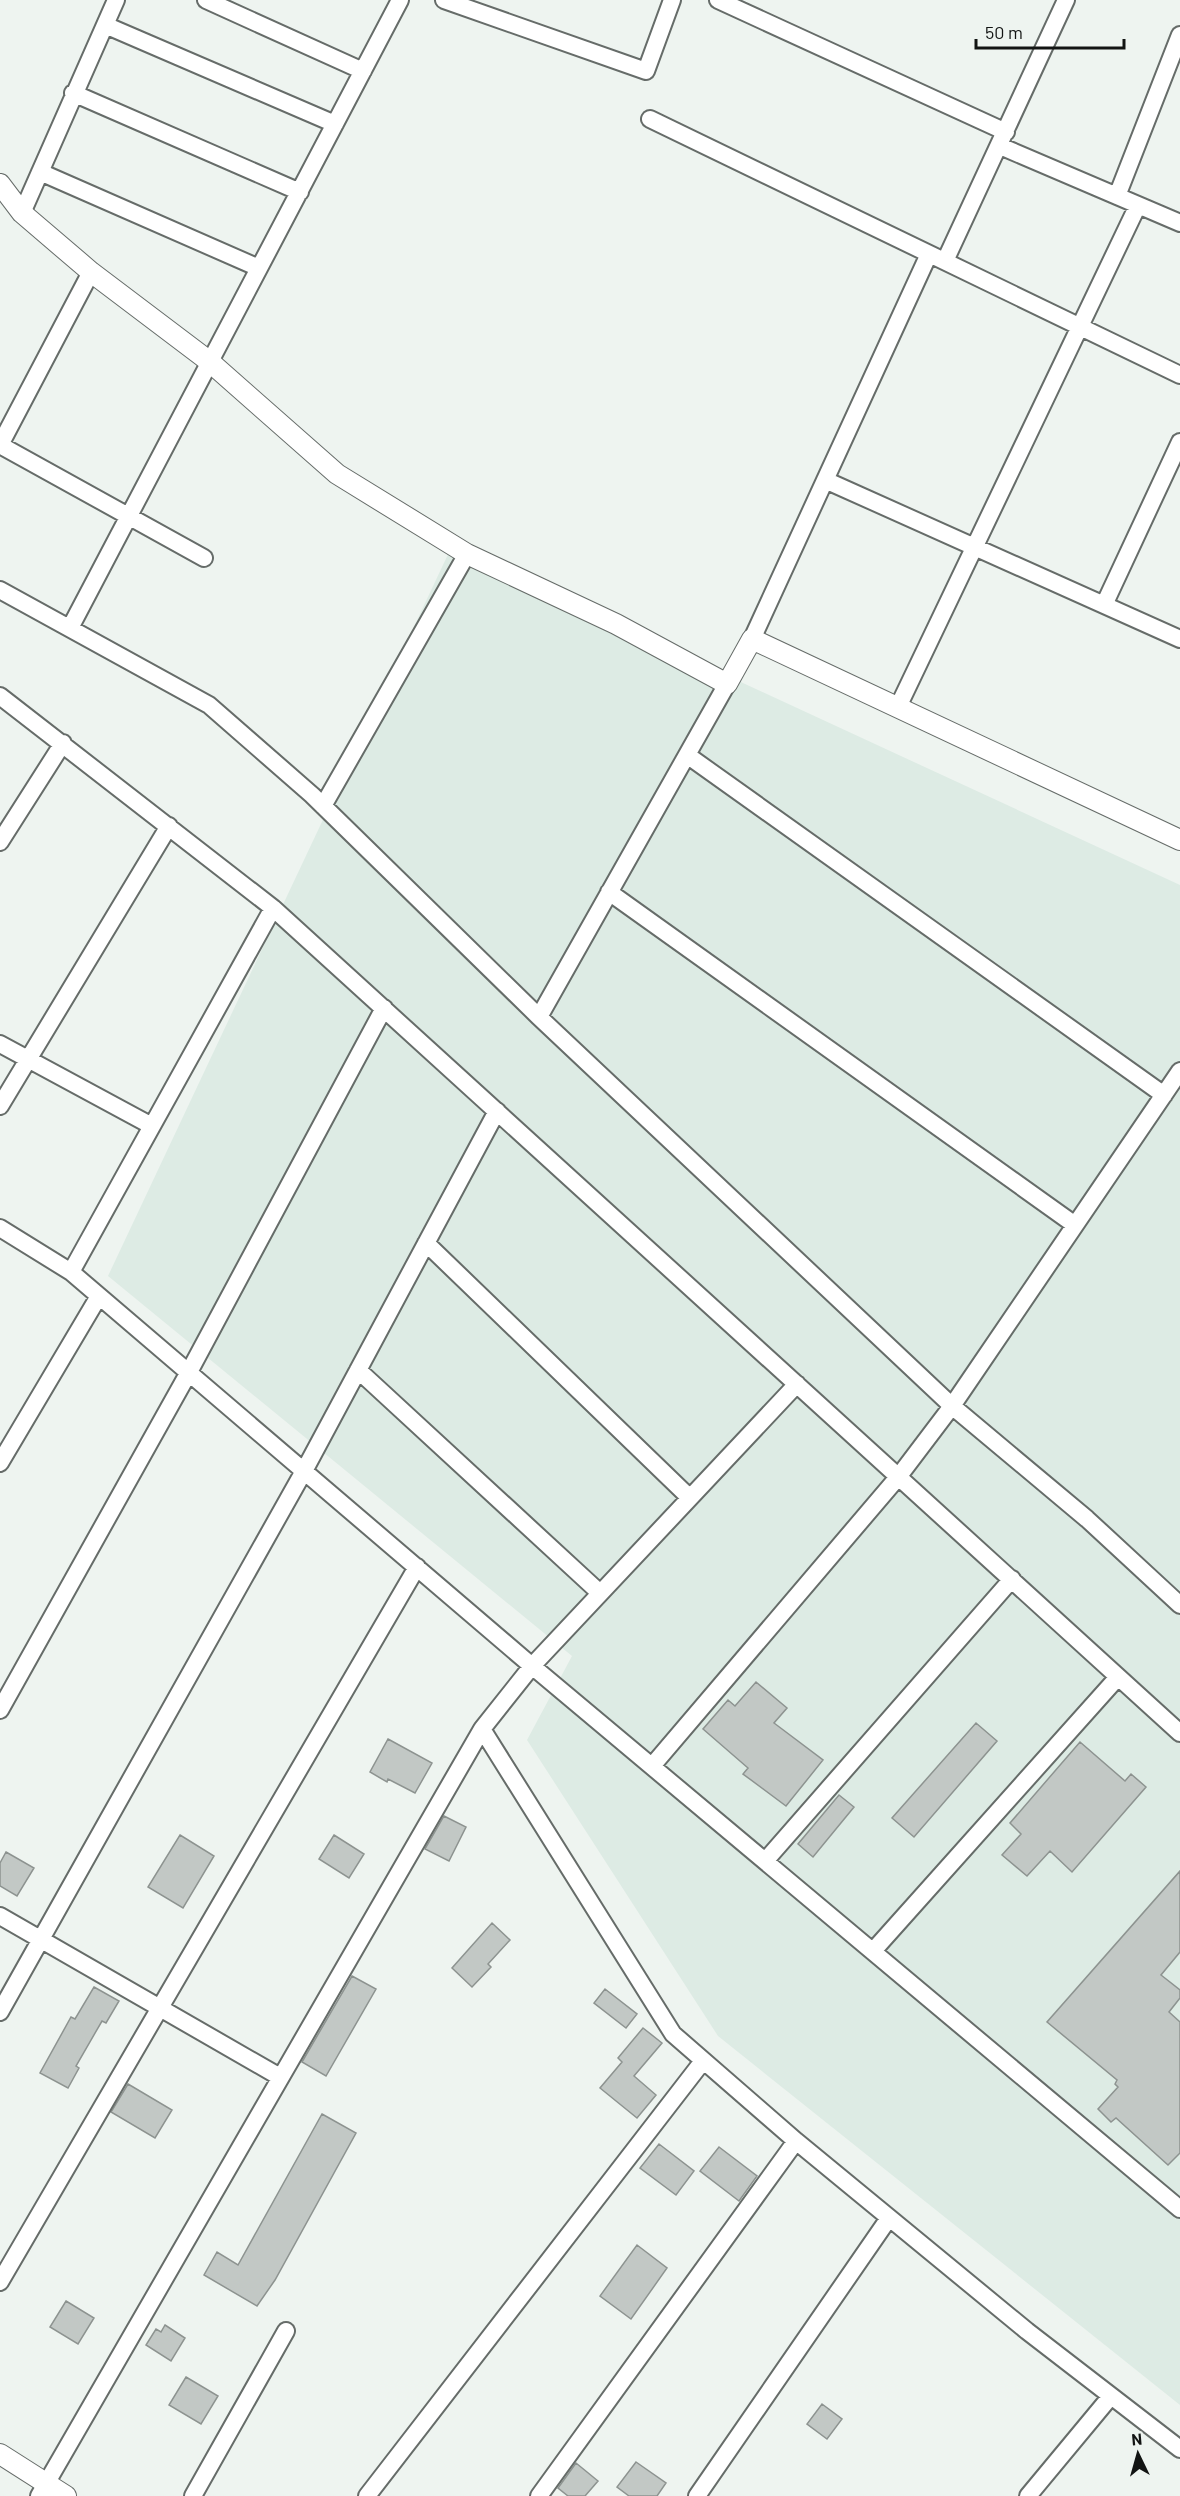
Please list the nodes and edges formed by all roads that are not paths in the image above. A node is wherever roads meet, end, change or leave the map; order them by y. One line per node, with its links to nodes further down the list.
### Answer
1 (116, 0): 8 (street)
2 (207, 0): 10 (street)
3 (400, 0): 10 (street)
4 (444, 0): 5 (street)
5 (672, 0)
6 (718, 0): 14 (street)
7 (1066, 0): 14 (street)
8 (105, 25): 11 (street); 13 (street)
9 (1180, 35): 18 (street)
10 (363, 71): 13 (street)
11 (73, 93): 15 (street); 17 (street)
12 (650, 119): 22 (street)
13 (335, 124): 17 (street)
14 (1003, 139): 18 (street); 23 (street)
15 (40, 171): 20 (street); 24 (street)
16 (0, 184): 20 (street)
17 (300, 192): 24 (street)
18 (1117, 196): 19 (street)
19 (1138, 205): 21 (street); 26 (street)
20 (22, 213): 25 (street)
21 (1180, 223)
22 (929, 254): 23 (street); 30 (street)
23 (945, 261): 26 (street)
24 (260, 268): 27 (street)
25 (91, 272): 27 (street); 31 (street)
26 (1080, 327): 28 (street); 32 (street)
27 (210, 363): 31 (street); 33 (street)
28 (1180, 375)
29 (1180, 442): 36 (street)
30 (825, 480): 32 (street); 38 (street)
31 (129, 515): 34 (street); 37 (street)
32 (974, 547): 36 (street); 42 (street)
33 (467, 554): 40 (street); 45 (street)
34 (204, 558)
35 (0, 590): 37 (street)
36 (1104, 605): 39 (street)
37 (70, 628): 45 (street)
38 (752, 639): 40 (street); 42 (street)
39 (1180, 639)
40 (727, 684): 44 (street)
41 (0, 696): 43 (street)
42 (898, 707): 47 (street)
43 (63, 743): 46 (street); 48 (street)
44 (687, 755): 49 (street); 56 (street)
45 (323, 806): 52 (street)
46 (169, 826): 50 (street); 54 (street)
47 (1180, 840)
48 (0, 842)
49 (609, 892): 52 (street); 60 (street)
50 (273, 908): 51 (street); 59 (street)
51 (384, 1008): 58 (street); 66 (street)
52 (539, 1017): 68 (street)
53 (0, 1044): 54 (street)
54 (28, 1060): 57 (street); 59 (street)
55 (1180, 1071): 56 (street)
56 (1164, 1095): 60 (street)
57 (0, 1106)
58 (497, 1111): 62 (street); 67 (street)
59 (152, 1126): 63 (street)
60 (1075, 1225): 68 (street)
61 (0, 1228): 63 (street)
62 (426, 1243): 65 (street); 72 (street)
63 (71, 1272): 64 (street)
64 (99, 1296): 66 (street); 69 (street)
65 (358, 1370): 70 (street); 75 (street)
66 (189, 1372): 70 (street); 79 (street)
67 (797, 1384): 71 (street); 72 (street)
68 (952, 1406): 71 (street); 76 (street)
69 (0, 1463)
70 (304, 1471): 73 (street); 85 (street)
71 (899, 1476): 74 (street); 82 (street)
72 (690, 1498): 75 (street)
73 (417, 1567): 77 (street); 87 (street)
74 (1012, 1579): 78 (street); 83 (street)
75 (600, 1593): 77 (street)
76 (1180, 1605)
77 (532, 1666): 80 (street); 82 (street)
78 (1118, 1677): 81 (street); 86 (street)
79 (0, 1710)
80 (482, 1729): 89 (street); 90 (street)
81 (1180, 1733)
82 (652, 1766): 83 (street)
83 (766, 1860): 86 (street)
84 (0, 1916): 85 (street)
85 (41, 1940): 87 (street); 88 (street)
86 (873, 1951): 92 (street)
87 (160, 2008): 90 (street); 94 (street)
88 (0, 2012)
89 (703, 2061): 91 (street); 102 (street)
90 (280, 2077): 99 (street)
91 (796, 2141): 93 (street); 103 (street)
92 (1180, 2209)
93 (889, 2218): 96 (street); 104 (street)
94 (0, 2282)
95 (286, 2331): 101 (street)
96 (1110, 2396): 97 (street); 105 (street)
97 (1180, 2449)
98 (0, 2454): 99 (street)
99 (42, 2490): 100 (street)
100 (66, 2496)
101 (193, 2496)
102 (367, 2496)
103 (539, 2496)
104 (697, 2496)
105 (1028, 2496)

